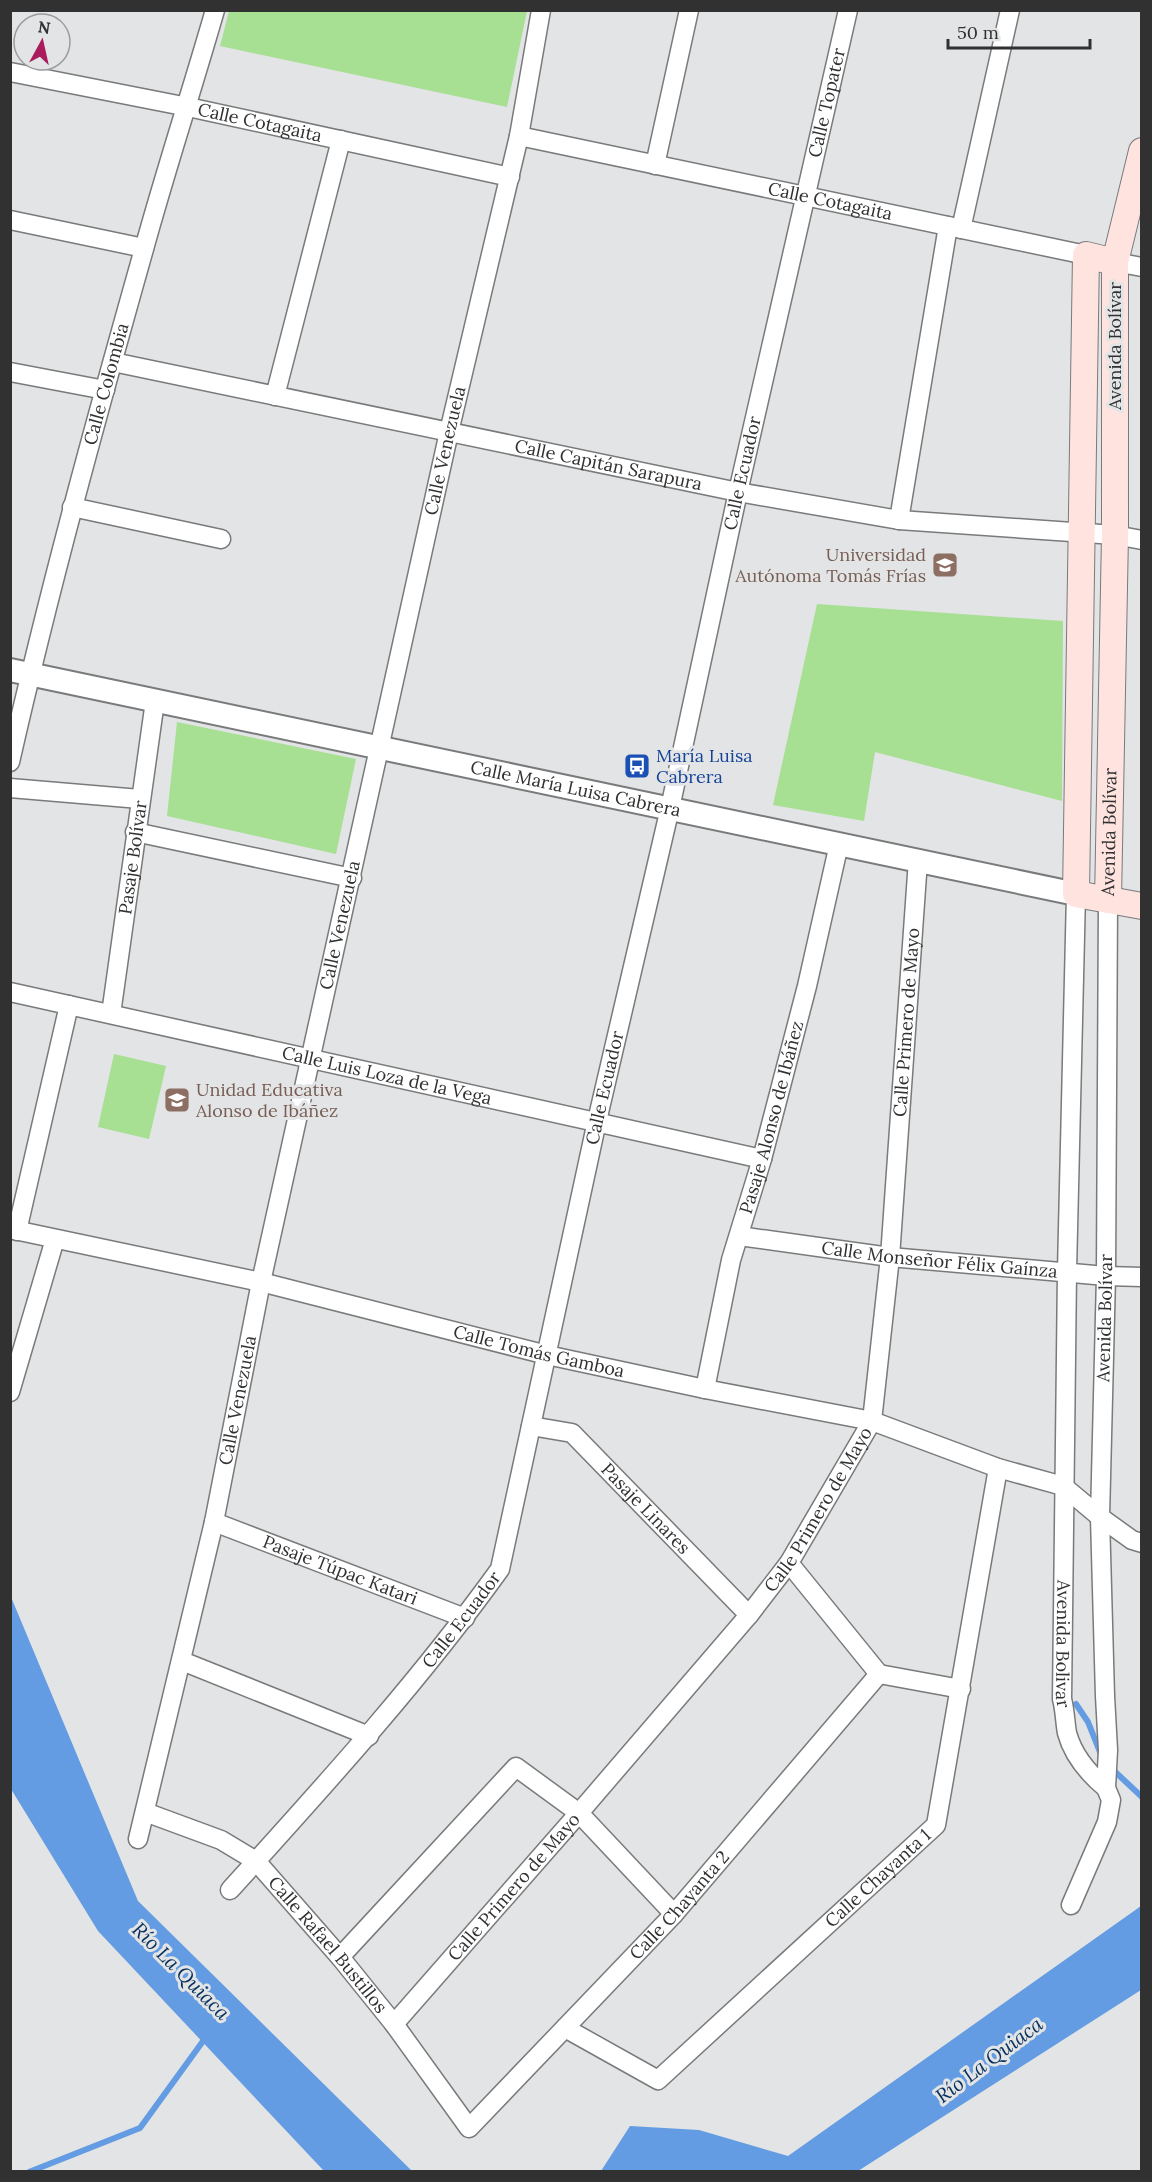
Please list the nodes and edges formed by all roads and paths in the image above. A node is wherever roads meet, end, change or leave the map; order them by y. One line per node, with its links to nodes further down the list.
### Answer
1 (215, 10): 7 (street, Calle Colombia)
2 (542, 10): 8 (street, Calle Venezuela)
3 (689, 10): 11 (street)
4 (848, 10): 13 (street, Calle Topater)
5 (1010, 10): 15 (street)
6 (10, 72): 7 (street, Calle Cotagaita)
7 (188, 107): 9 (street, Calle Cotagaita); 16 (street, Calle Colombia)
8 (519, 136): 11 (street, Calle Cotagaita); 12 (street, Calle Venezuela)
9 (341, 140): 12 (street, Calle Cotagaita); 23 (street)
10 (1142, 151): 18 (main road, Avenida Bolívar)
11 (655, 165): 13 (street, Calle Cotagaita)
12 (510, 177): 24 (street, Calle Venezuela)
13 (806, 196): 15 (street, Calle Cotagaita); 25 (street, Calle Ecuador)
14 (10, 220): 16 (street)
15 (955, 228): 17 (street, Calle Cotagaita); 27 (street)
16 (144, 249): 20 (street, Calle Colombia)
17 (1086, 255): 18 (main road, Calle Cotagaita); 28 (main road, Avenida Bolívar)
18 (1115, 262): 19 (street, Calle Cotagaita); 29 (main road, Avenida Bolívar)
19 (1142, 267)
20 (113, 362): 22 (street, Calle Colombia); 23 (street, Calle Capitán Sarapura)
21 (10, 372): 22 (street)
22 (105, 390): 26 (street, Calle Colombia)
23 (275, 396): 24 (street, Calle Capitán Sarapura)
24 (449, 432): 25 (street, Calle Capitán Sarapura); 34 (street, Calle Venezuela)
25 (738, 492): 27 (street, Calle Capitán Sarapura); 38 (street, Calle Ecuador)
26 (72, 507): 30 (street); 32 (street, Calle Colombia)
27 (899, 520): 28 (street, Calle Capitán Sarapura)
28 (1083, 533): 29 (street, Calle Capitán Sarapura); 43 (main road, Avenida Bolívar)
29 (1114, 535): 31 (street, Calle Capitán Sarapura); 44 (main road, Avenida Bolívar)
30 (220, 539)
31 (1142, 540)
32 (20, 672): 33 (street, Calle María Luisa Cabrera); 35 (street, Calle Colombia)
33 (155, 701): 34 (street, Calle María Luisa Cabrera); 37 (street, Pasaje Bolívar)
34 (380, 749): 38 (street, Calle María Luisa Cabrera); 42 (street, Calle Venezuela)
35 (10, 762)
36 (10, 788): 37 (street)
37 (140, 800): 39 (street, Pasaje Bolívar)
38 (670, 808): 40 (street, Calle María Luisa Cabrera); 50 (street, Calle Ecuador)
39 (135, 832): 42 (street); 48 (street, Pasaje Bolívar)
40 (839, 843): 41 (street, Calle María Luisa Cabrera); 51 (street, Pasaje Alonso de Ibáñez)
41 (918, 860): 43 (street, Calle María Luisa Cabrera); 55 (street, Calle Primero de Mayo)
42 (352, 878): 49 (street, Calle Venezuela)
43 (1076, 894): 44 (main road, Calle María Luisa Cabrera); 56 (street, Avenida Bolívar)
44 (1108, 900): 45 (main road, Calle María Luisa Cabrera); 57 (street, Avenida Bolívar)
45 (1142, 906)
46 (10, 992): 47 (street, Calle Luis Loza de la Vega)
47 (69, 1005): 48 (street, Calle Luis Loza de la Vega); 52 (street)
48 (111, 1014): 49 (street, Calle Luis Loza de la Vega)
49 (311, 1058): 50 (street, Calle Luis Loza de la Vega); 59 (street, Calle Venezuela)
50 (597, 1121): 51 (street, Calle Luis Loza de la Vega); 60 (street, Calle Ecuador)
51 (762, 1159): 53 (street, Pasaje Alonso de Ibáñez)
52 (14, 1230): 54 (street, Calle Tomás Gamboa)
53 (739, 1236): 55 (street, Calle Monseñor Félix Gaínza); 62 (street, Pasaje Alonso de Ibáñez)
54 (56, 1239): 59 (street, Calle Tomás Gamboa); 61 (street)
55 (890, 1257): 56 (street, Calle Monseñor Félix Gaínza); 63 (street, Calle Primero de Mayo)
56 (1067, 1271): 57 (street, Calle Monseñor Félix Gaínza); 66 (street, Avenida Bolívar)
57 (1106, 1276): 58 (street, Calle Monseñor Félix Gaínza); 67 (street, Avenida Bolívar)
58 (1142, 1277)
59 (261, 1282): 60 (street, Calle Tomás Gamboa); 68 (street, Calle Venezuela)
60 (546, 1355): 62 (street, Calle Tomás Gamboa); 64 (street, Calle Ecuador)
61 (11, 1385)
62 (705, 1389): 63 (street, Calle Tomás Gamboa)
63 (872, 1421): 65 (street, Calle Tomás Gamboa); 70 (street, Calle Primero de Mayo)
64 (531, 1426): 71 (street, Pasaje Linares); 72 (street, Calle Ecuador)
65 (998, 1468): 66 (street, Calle Tomás Gamboa); 75 (street, Calle Chayanta 1)
66 (1063, 1486): 67 (street); 77 (street, Avenida Bolivar)
67 (1100, 1517): 69 (street); 77 (street)
68 (214, 1522): 72 (street, Pasaje Túpac Katari); 73 (street, Calle Venezuela)
69 (1142, 1543)
70 (789, 1563): 71 (street, Calle Primero de Mayo); 74 (street)
71 (748, 1615): 79 (street, Calle Primero de Mayo)
72 (465, 1618): 76 (street, Calle Ecuador)
73 (182, 1661): 76 (street); 78 (street, Calle Venezuela)
74 (879, 1674): 75 (street); 84 (street, Calle Chayanta 2)
75 (961, 1689): 87 (street, Calle Chayanta 1)
76 (369, 1736): 81 (street, Calle Ecuador)
77 (1106, 1788): 83 (street)
78 (145, 1812): 80 (street, Calle Venezuela); 81 (street, Calle Rafael Bustillos)
79 (579, 1813): 84 (street); 85 (street); 86 (street, Calle Primero de Mayo)
80 (138, 1839)
81 (256, 1861): 82 (street, Calle Ecuador); 85 (street, Calle Rafael Bustillos)
82 (230, 1890)
83 (1071, 1905)
84 (674, 1914): 87 (street, Calle Chayanta 2)
85 (340, 1958): 86 (street, Calle Rafael Bustillos)
86 (394, 2024): 88 (street, Calle Rafael Bustillos)
87 (565, 2028): 88 (street, Calle Chayanta 2)
88 (469, 2128)

